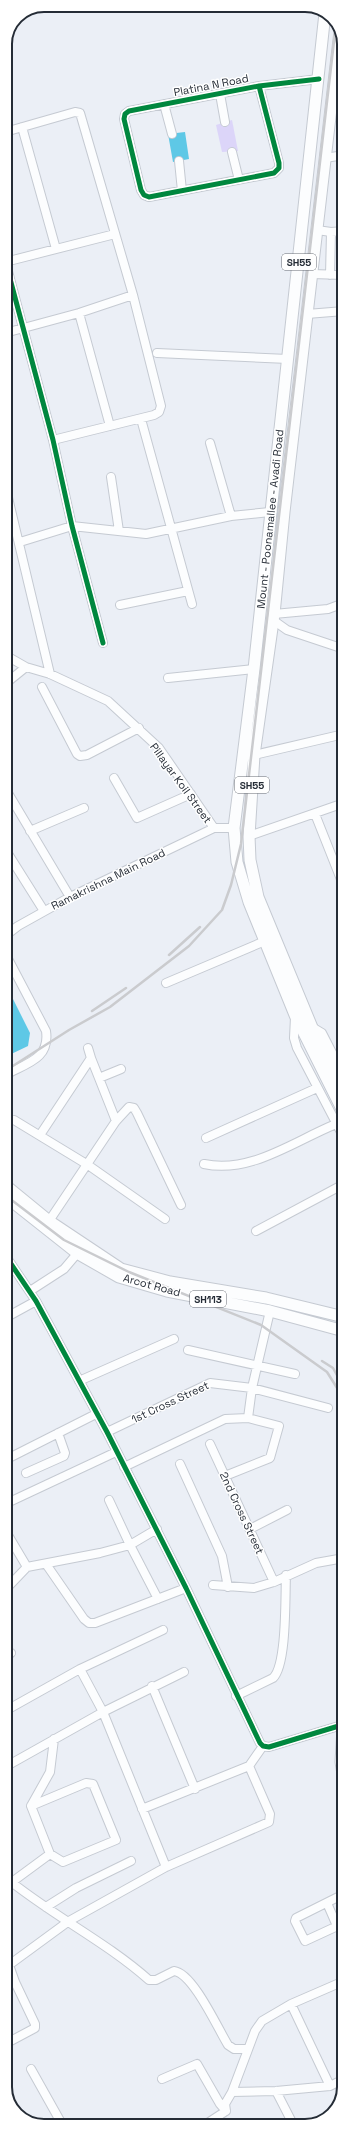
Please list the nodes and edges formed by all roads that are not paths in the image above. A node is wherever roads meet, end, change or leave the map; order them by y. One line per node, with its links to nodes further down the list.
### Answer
1 (324, 18): 3 (main road, Mount - Poonamallee - Avadi Road / SH55)
2 (337, 56): 13 (main road, Mount - Poonamallee - Avadi Road / SH55)
3 (319, 79): 4 (street); 34 (main road, Mount - Poonamallee - Avadi Road / SH55)
4 (259, 86): 5 (street, Platina N Road); 15 (street, Platina N Road)
5 (220, 94): 6 (street, Platina N Road); 7 (street)
6 (164, 104): 10 (street); 16 (street, Platina N Road)
7 (225, 122)
8 (22, 127): 9 (street); 20 (street); 21 (street)
9 (12, 130)
10 (172, 134)
11 (232, 152): 15 (street)
12 (337, 156): 13 (street)
13 (325, 158): 17 (main road, Mount - Poonamallee - Avadi Road / SH55)
14 (179, 161): 16 (street)
15 (239, 180): 16 (street, Platina N Road)
16 (182, 191)
17 (317, 230): 18 (street); 23 (main road, Mount - Poonamallee - Avadi Road / SH55)
18 (331, 232): 19 (street); 24 (street)
19 (337, 232)
20 (115, 234): 21 (street); 27 (street)
21 (56, 249): 22 (street)
22 (12, 259)
23 (312, 274): 24 (street); 30 (main road, Mount - Poonamallee - Avadi Road / SH55)
24 (330, 275): 25 (street)
25 (337, 275)
26 (12, 289): 31 (street)
27 (133, 295): 29 (street); 35 (street)
28 (337, 312): 30 (street)
29 (79, 313): 31 (street); 36 (street)
30 (307, 314): 40 (main road, Mount - Poonamallee - Avadi Road / SH55)
31 (22, 328): 32 (street); 37 (street)
32 (12, 331)
33 (157, 354): 34 (street)
34 (288, 359): 39 (main road, Mount - Poonamallee - Avadi Road / SH55)
35 (141, 419): 36 (street); 47 (street)
36 (110, 426): 37 (street)
37 (53, 440): 46 (street)
38 (210, 443): 43 (street)
39 (278, 444): 40 (main road); 44 (main road, Mount - Poonamallee - Avadi Road / SH55)
40 (292, 446): 45 (main road, Mount - Poonamallee - Avadi Road / SH55)
41 (111, 477): 48 (street)
42 (12, 512): 49 (street)
43 (231, 516): 44 (street); 47 (street)
44 (270, 516): 45 (main road); 59 (main road, Mount - Poonamallee - Avadi Road / SH55)
45 (282, 523): 54 (main road, Mount - Poonamallee - Avadi Road / SH55)
46 (72, 526): 48 (street); 49 (street); 55 (street)
47 (172, 530): 48 (street); 50 (street)
48 (119, 531)
49 (20, 542): 60 (street)
50 (188, 591): 51 (street); 52 (street)
51 (192, 604)
52 (120, 605)
53 (337, 606): 54 (street)
54 (273, 617): 56 (street); 64 (main road, Mount - Poonamallee - Avadi Road / SH55)
55 (103, 642)
56 (337, 647)
57 (12, 659): 58 (street, Pillayar Koil Street)
58 (26, 667): 60 (street, Pillayar Koil Street); 61 (street)
59 (254, 669): 62 (street); 64 (main road, Mount - Poonamallee - Avadi Road / SH55)
60 (50, 674): 65 (street, Pillayar Koil Street)
61 (12, 678)
62 (168, 678)
63 (42, 687): 65 (street)
64 (256, 702): 67 (main road, Mount - Poonamallee - Avadi Road / SH55); 75 (main road, Mount - Poonamallee - Avadi Road / SH55)
65 (139, 728): 69 (street, Pillayar Koil Street)
66 (337, 736): 67 (street)
67 (254, 755): 77 (main road, Mount - Poonamallee - Avadi Road / SH55)
68 (114, 778): 69 (street)
69 (191, 794): 74 (street, Pillayar Koil Street)
70 (12, 800): 76 (street)
71 (337, 806): 73 (street)
72 (84, 808): 76 (street)
73 (315, 814): 77 (street); 79 (street)
74 (214, 828): 75 (street); 80 (street, Ramakrishna Main Road)
75 (234, 828): 83 (main road, Mount - Poonamallee - Avadi Road / SH55)
76 (30, 831): 80 (street)
77 (249, 836): 87 (main road, Mount - Poonamallee - Avadi Road / SH55)
78 (12, 860): 81 (street)
79 (337, 869)
80 (70, 897): 81 (street, Ramakrishna Main Road)
81 (44, 911): 82 (street, Ramakrishna Main Road)
82 (12, 931)
83 (264, 941): 85 (street); 86 (main road, Mount - Poonamallee - Avadi Road / SH55)
84 (12, 966): 92 (street)
85 (166, 982)
86 (295, 1015): 95 (street); 96 (main road, SH55)
87 (312, 1027): 90 (street); 94 (main road, SH55)
88 (88, 1048): 89 (street)
89 (91, 1058): 93 (street); 100 (street)
90 (337, 1062)
91 (121, 1069): 93 (street)
92 (12, 1070)
93 (99, 1078): 98 (street)
94 (337, 1079)
95 (317, 1088): 99 (street); 101 (street)
96 (337, 1099)
97 (14, 1120): 100 (street)
98 (116, 1121): 102 (street); 107 (street)
99 (336, 1124): 103 (street)
100 (40, 1135): 102 (street)
101 (206, 1138)
102 (88, 1164): 108 (street); 109 (street)
103 (204, 1164)
104 (337, 1188): 110 (street)
105 (12, 1192): 109 (main road, Arcot Road / SH113)
106 (12, 1201): 109 (main road, Arcot Road / SH113)
107 (181, 1205)
108 (165, 1218)
109 (46, 1225): 111 (main road, Arcot Road / SH113)
110 (256, 1231)
111 (80, 1249): 113 (street); 115 (main road, Arcot Road / SH113); 117 (main road, Arcot Road / SH113)
112 (12, 1265): 113 (street)
113 (30, 1291): 114 (street)
114 (36, 1301): 116 (street); 123 (street)
115 (270, 1311): 118 (main road, Arcot Road / SH113); 121 (street)
116 (12, 1314)
117 (337, 1315)
118 (337, 1329)
119 (174, 1340): 123 (street)
120 (188, 1350): 121 (street)
121 (258, 1365): 122 (street); 124 (street)
122 (295, 1374)
123 (79, 1381): 126 (street)
124 (252, 1388): 125 (street, 1st Cross Street); 127 (street); 128 (street, 1st Cross Street)
125 (328, 1408)
126 (96, 1414): 128 (street); 129 (street)
127 (248, 1418): 134 (street); 136 (street)
128 (107, 1432): 131 (street)
129 (58, 1433): 132 (street); 135 (street)
130 (210, 1444): 136 (street, 2nd Cross Street)
131 (116, 1452): 134 (street); 138 (street)
132 (12, 1456)
133 (180, 1464): 151 (street)
134 (124, 1467): 140 (street)
135 (26, 1473)
136 (225, 1476): 141 (street, 2nd Cross Street)
137 (109, 1500): 143 (street)
138 (12, 1501)
139 (287, 1510): 141 (street)
140 (157, 1529): 143 (street); 152 (street)
141 (250, 1529): 148 (street, 2nd Cross Street)
142 (12, 1542): 146 (street)
143 (130, 1545): 145 (street); 153 (street)
144 (337, 1559): 147 (street)
145 (46, 1564): 146 (street); 153 (street)
146 (27, 1567): 149 (street)
147 (286, 1575): 148 (street); 158 (street)
148 (274, 1582): 151 (street)
149 (12, 1583)
150 (213, 1585): 151 (street)
151 (228, 1587)
152 (186, 1588): 153 (street); 158 (street)
153 (158, 1599)
154 (162, 1630): 155 (street)
155 (80, 1669): 159 (street); 160 (street)
156 (184, 1672): 157 (street)
157 (152, 1686): 160 (street); 166 (street)
158 (236, 1696): 163 (street)
159 (12, 1707)
160 (103, 1712): 162 (street); 168 (street)
161 (337, 1726): 163 (street)
162 (54, 1739): 164 (street); 167 (street)
163 (263, 1746): 165 (street)
164 (12, 1763)
165 (249, 1766): 166 (street); 171 (street)
166 (195, 1789): 168 (street)
167 (31, 1806): 169 (street); 169 (street)
168 (142, 1809): 171 (street)
169 (50, 1854): 172 (street)
170 (131, 1861): 176 (street)
171 (166, 1867): 178 (street)
172 (12, 1878)
173 (12, 1882): 176 (street)
174 (337, 1898): 175 (street)
175 (327, 1903): 177 (street); 179 (street)
176 (46, 1907): 178 (street)
177 (337, 1918)
178 (69, 1921): 180 (street); 187 (street)
179 (337, 1926)
180 (12, 1959)
181 (12, 1974): 182 (street)
182 (15, 1982): 183 (street); 186 (street)
183 (12, 1983)
184 (337, 1984): 185 (street)
185 (291, 2004): 187 (street); 191 (street)
186 (12, 2040)
187 (248, 2049): 193 (street)
188 (31, 2070): 195 (street)
189 (162, 2079): 194 (street)
190 (337, 2082): 191 (street)
191 (330, 2086): 192 (street)
192 (276, 2091): 193 (street); 197 (street)
193 (232, 2092): 194 (street)
194 (226, 2111): 196 (street)
195 (59, 2119)
196 (214, 2119)
197 (290, 2119)

